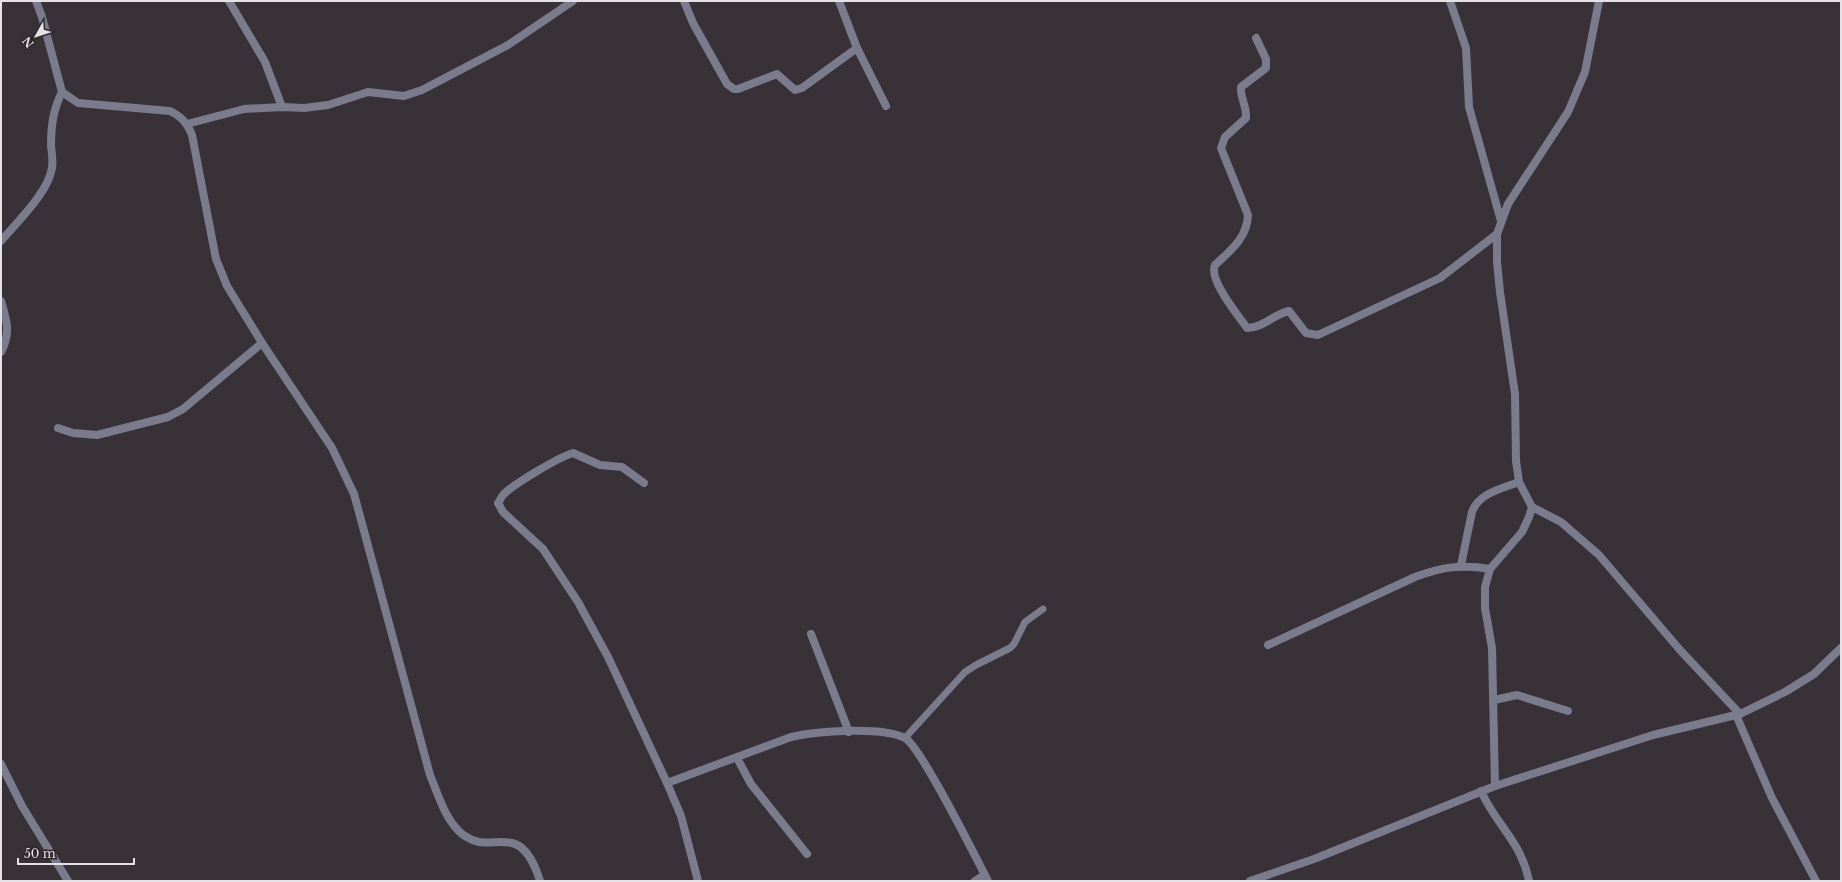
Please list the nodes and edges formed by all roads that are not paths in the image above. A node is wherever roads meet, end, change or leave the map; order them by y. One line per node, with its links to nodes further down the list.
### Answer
1 (36, 1): 11 (street)
2 (229, 1): 13 (street)
3 (574, 1): 13 (street)
4 (684, 1): 10 (street)
5 (839, 1): 10 (street)
6 (1450, 1): 15 (street)
7 (1605, 1): 8 (street)
8 (1599, 5): 15 (street)
9 (1256, 38): 16 (street)
10 (856, 48): 12 (street)
11 (62, 92): 14 (street); 17 (street)
12 (886, 106)
13 (282, 107): 14 (street)
14 (187, 124): 19 (street)
15 (1501, 221): 16 (street)
16 (1497, 234): 22 (street)
17 (1, 241)
18 (1, 301): 20 (street)
19 (262, 344): 21 (street); 44 (street)
20 (1, 352)
21 (58, 428)
22 (1519, 482): 24 (street); 25 (street)
23 (644, 483): 38 (street)
24 (1532, 507): 26 (street); 33 (street)
25 (1461, 565): 26 (street); 29 (street)
26 (1490, 569): 31 (street)
27 (1043, 610): 35 (lane)
28 (811, 634): 34 (street)
29 (1268, 645)
30 (1841, 648): 33 (street)
31 (1494, 700): 32 (street); 39 (street)
32 (1568, 711)
33 (1738, 715): 39 (street); 49 (street)
34 (849, 732): 35 (street); 36 (street)
35 (905, 738): 42 (street)
36 (737, 758): 38 (street); 41 (street)
37 (1, 764): 43 (street)
38 (668, 783): 45 (street)
39 (1495, 786): 40 (street)
40 (1481, 791): 47 (street); 48 (street)
41 (807, 854)
42 (986, 878): 46 (street)
43 (68, 881)
44 (540, 881)
45 (698, 881)
46 (975, 881)
47 (1250, 881)
48 (1528, 881)
49 (1816, 881)

